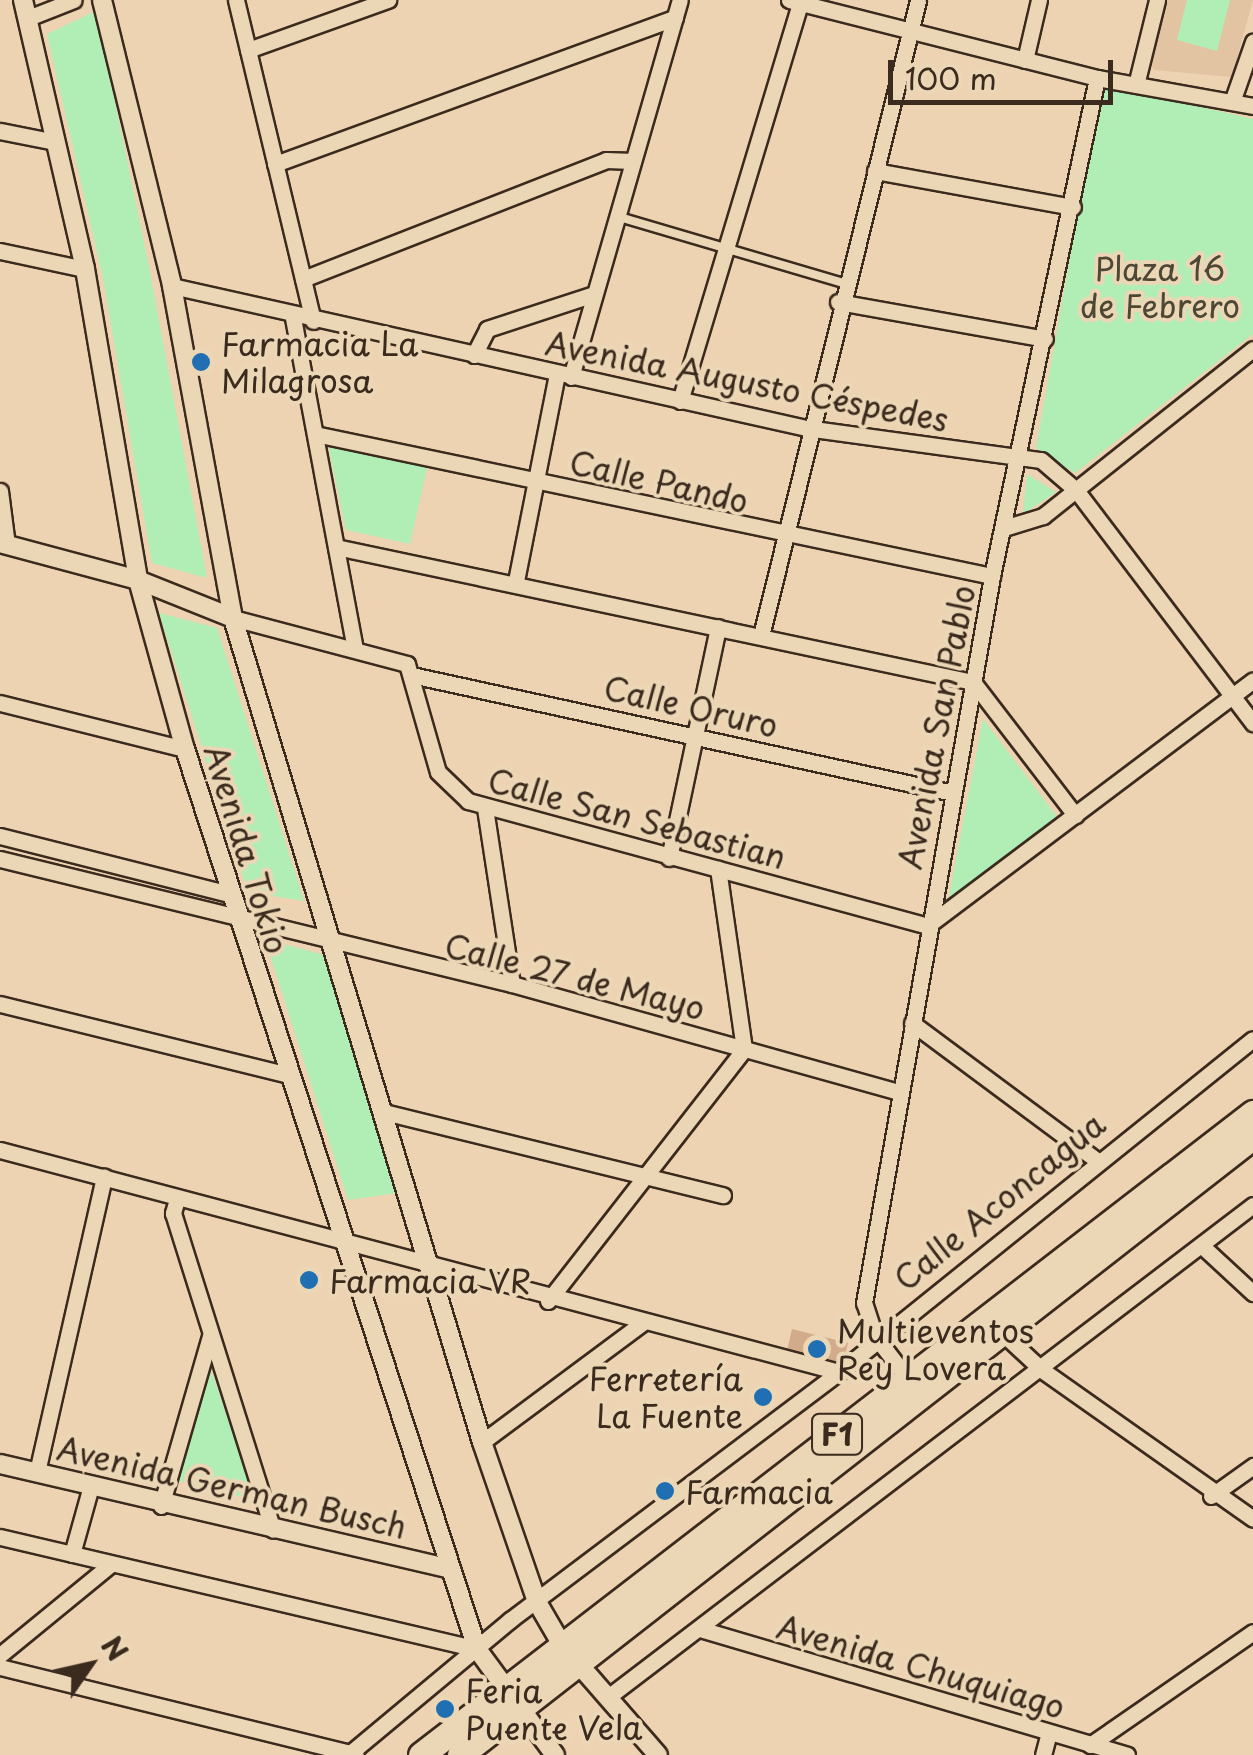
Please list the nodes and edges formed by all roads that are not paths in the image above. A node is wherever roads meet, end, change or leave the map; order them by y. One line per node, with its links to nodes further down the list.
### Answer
1 (74, 0): 10 (street)
2 (102, 0): 32 (street, Avenida Tokio)
3 (236, 0): 14 (street)
4 (388, 0): 14 (street)
5 (680, 0): 11 (street)
6 (918, 0): 12 (street)
7 (1039, 0): 15 (street)
8 (1157, 0): 17 (street)
9 (795, 1): 12 (street); 27 (street)
10 (26, 9): 21 (street, Avenida Tokio)
11 (675, 18): 22 (street); 23 (street)
12 (911, 31): 15 (street); 24 (street)
13 (1253, 42): 18 (street)
14 (248, 50): 23 (street)
15 (1026, 60): 16 (street)
16 (1096, 78): 17 (street); 25 (street, Avenida San Pablo)
17 (1136, 85): 18 (street)
18 (1232, 102): 19 (street)
19 (1253, 106)
20 (0, 131): 21 (street)
21 (55, 142): 29 (street, Avenida Tokio)
22 (633, 161): 26 (street); 30 (street)
23 (275, 164): 30 (street)
24 (876, 171): 25 (street); 31 (street)
25 (1073, 207): 37 (street, Avenida San Pablo)
26 (616, 216): 27 (lane); 33 (street)
27 (726, 248): 31 (lane); 41 (street)
28 (0, 251): 29 (street)
29 (85, 269): 53 (street, Avenida Tokio)
30 (302, 278): 36 (street)
31 (844, 283): 34 (street)
32 (172, 286): 35 (street, Avenida Augusto Céspedes); 55 (street, Avenida Tokio)
33 (592, 295): 39 (street); 40 (street)
34 (838, 302): 37 (street); 42 (street)
35 (293, 318): 36 (street, Avenida Augusto Céspedes); 43 (street)
36 (313, 322): 39 (street, Avenida Augusto Céspedes)
37 (1045, 338): 44 (street, Avenida San Pablo)
38 (1253, 349): 46 (street)
39 (474, 355): 40 (street, Avenida Augusto Céspedes)
40 (564, 376): 41 (street, Avenida Augusto Céspedes); 45 (street)
41 (680, 401): 42 (street, Avenida Augusto Céspedes)
42 (806, 428): 44 (street, Avenida Augusto Céspedes); 49 (street)
43 (315, 434): 45 (street, Calle Pando); 51 (street)
44 (1023, 459): 46 (street, Avenida Augusto Céspedes); 48 (street, Avenida San Pablo)
45 (536, 482): 49 (street, Calle Pando); 54 (street)
46 (1076, 490): 48 (street); 62 (street, Avenida Augusto Céspedes)
47 (0, 491): 50 (street)
48 (1007, 527): 52 (street, Avenida San Pablo)
49 (781, 537): 52 (street, Calle Pando); 57 (street)
50 (4, 544): 53 (street)
51 (336, 546): 54 (street); 58 (street)
52 (992, 576): 61 (street, Avenida San Pablo)
53 (138, 580): 55 (street); 66 (street, Avenida Tokio)
54 (516, 581): 56 (street)
55 (232, 618): 58 (street, Calle Oruro); 77 (street, Avenida Tokio)
56 (718, 627): 57 (street); 65 (street)
57 (761, 636): 61 (street)
58 (356, 648): 59 (street, Calle Oruro)
59 (416, 676): 65 (street, Calle Oruro); 68 (street, Calle San Sebastian)
60 (1253, 680): 62 (street)
61 (973, 682): 67 (street, Avenida San Pablo); 69 (street)
62 (1232, 696): 64 (street, Avenida Augusto Céspedes); 69 (street)
63 (2, 709): 66 (street)
64 (1253, 723)
65 (692, 735): 67 (street, Calle Oruro); 71 (street)
66 (185, 749): 74 (street, Avenida Tokio)
67 (953, 793): 76 (street, Avenida San Pablo)
68 (485, 808): 71 (street, Calle San Sebastian); 78 (street)
69 (1074, 815): 76 (street)
70 (0, 836): 74 (street)
71 (668, 858): 73 (street, Calle San Sebastian)
72 (0, 859): 75 (street, Calle 27 de Mayo)
73 (718, 870): 76 (street, Calle San Sebastian); 82 (street)
74 (230, 894): 75 (street, Avenida Tokio)
75 (236, 919): 77 (street, Calle 27 de Mayo); 83 (street, Avenida Tokio)
76 (927, 926): 80 (street, Avenida San Pablo)
77 (334, 947): 78 (street, Calle 27 de Mayo); 85 (street, Avenida Tokio)
78 (512, 984): 82 (street, Calle 27 de Mayo)
79 (0, 1004): 83 (street)
80 (912, 1024): 84 (street, Avenida San Pablo); 89 (street)
81 (1253, 1038): 89 (street, Calle Aconcagua)
82 (744, 1049): 84 (street, Calle 27 de Mayo); 90 (street)
83 (286, 1074): 95 (street, Avenida Tokio)
84 (898, 1092): 103 (street, Avenida San Pablo)
85 (384, 1112): 90 (street); 97 (street, Avenida Tokio)
86 (1253, 1112): 106 (highway, F1)
87 (1253, 1136): 101 (highway, F1)
88 (0, 1150): 91 (street)
89 (1095, 1159): 103 (street, Calle Aconcagua)
90 (648, 1172): 92 (street); 99 (street)
91 (104, 1178): 93 (street); 110 (street)
92 (723, 1195)
93 (177, 1200): 95 (street); 102 (street)
94 (1253, 1205): 96 (street)
95 (339, 1239): 97 (street); 119 (street, Avenida Tokio)
96 (1202, 1244): 98 (street); 104 (street)
97 (426, 1264): 99 (street); 107 (street, Avenida Tokio)
98 (1253, 1294)
99 (548, 1301): 100 (street)
100 (642, 1323): 105 (street); 107 (street)
101 (1000, 1331): 104 (street); 124 (highway, F1)
102 (210, 1336): 113 (street); 115 (street)
103 (875, 1336): 105 (street, Calle Aconcagua); 106 (street, Avenida San Pablo)
104 (1042, 1370): 112 (street); 121 (street)
105 (839, 1372): 120 (street, Calle Aconcagua)
106 (908, 1378): 124 (highway, F1)
107 (482, 1442): 120 (street, Avenida Tokio)
108 (0, 1464): 110 (street, Avenida German Busch)
109 (1253, 1466): 112 (street)
110 (37, 1472): 111 (street, Avenida German Busch)
111 (91, 1486): 113 (street, Avenida German Busch); 117 (street)
112 (1211, 1496): 114 (street)
113 (160, 1506): 115 (street, Avenida German Busch)
114 (1253, 1519)
115 (273, 1530): 119 (street, Avenida German Busch)
116 (0, 1537): 117 (street)
117 (72, 1554): 118 (street)
118 (110, 1565): 123 (street); 125 (street)
119 (451, 1569): 123 (street, Avenida Tokio)
120 (537, 1602): 123 (street, Calle Aconcagua); 124 (street, Avenida Tokio)
121 (700, 1629): 127 (street); 129 (street, Avenida Chuquiago)
122 (1253, 1632): 130 (street)
123 (478, 1650): 128 (street, Avenida Tokio); 131 (street, Calle Aconcagua)
124 (569, 1652): 127 (street, Avenida Tokio); 128 (highway, F1)
125 (0, 1655)
126 (0, 1667): 131 (street)
127 (608, 1697): 135 (street, Avenida Tokio)
128 (512, 1698): 132 (highway, F1); 133 (highway, F1); 134 (street, Avenida Tokio)
129 (1049, 1733): 130 (street, Avenida Chuquiago); 136 (street)
130 (1090, 1744): 137 (street, Avenida Chuquiago)
131 (353, 1754)
132 (421, 1755)
133 (460, 1755)
134 (555, 1755)
135 (658, 1755)
136 (1042, 1755)
137 (1126, 1755)

